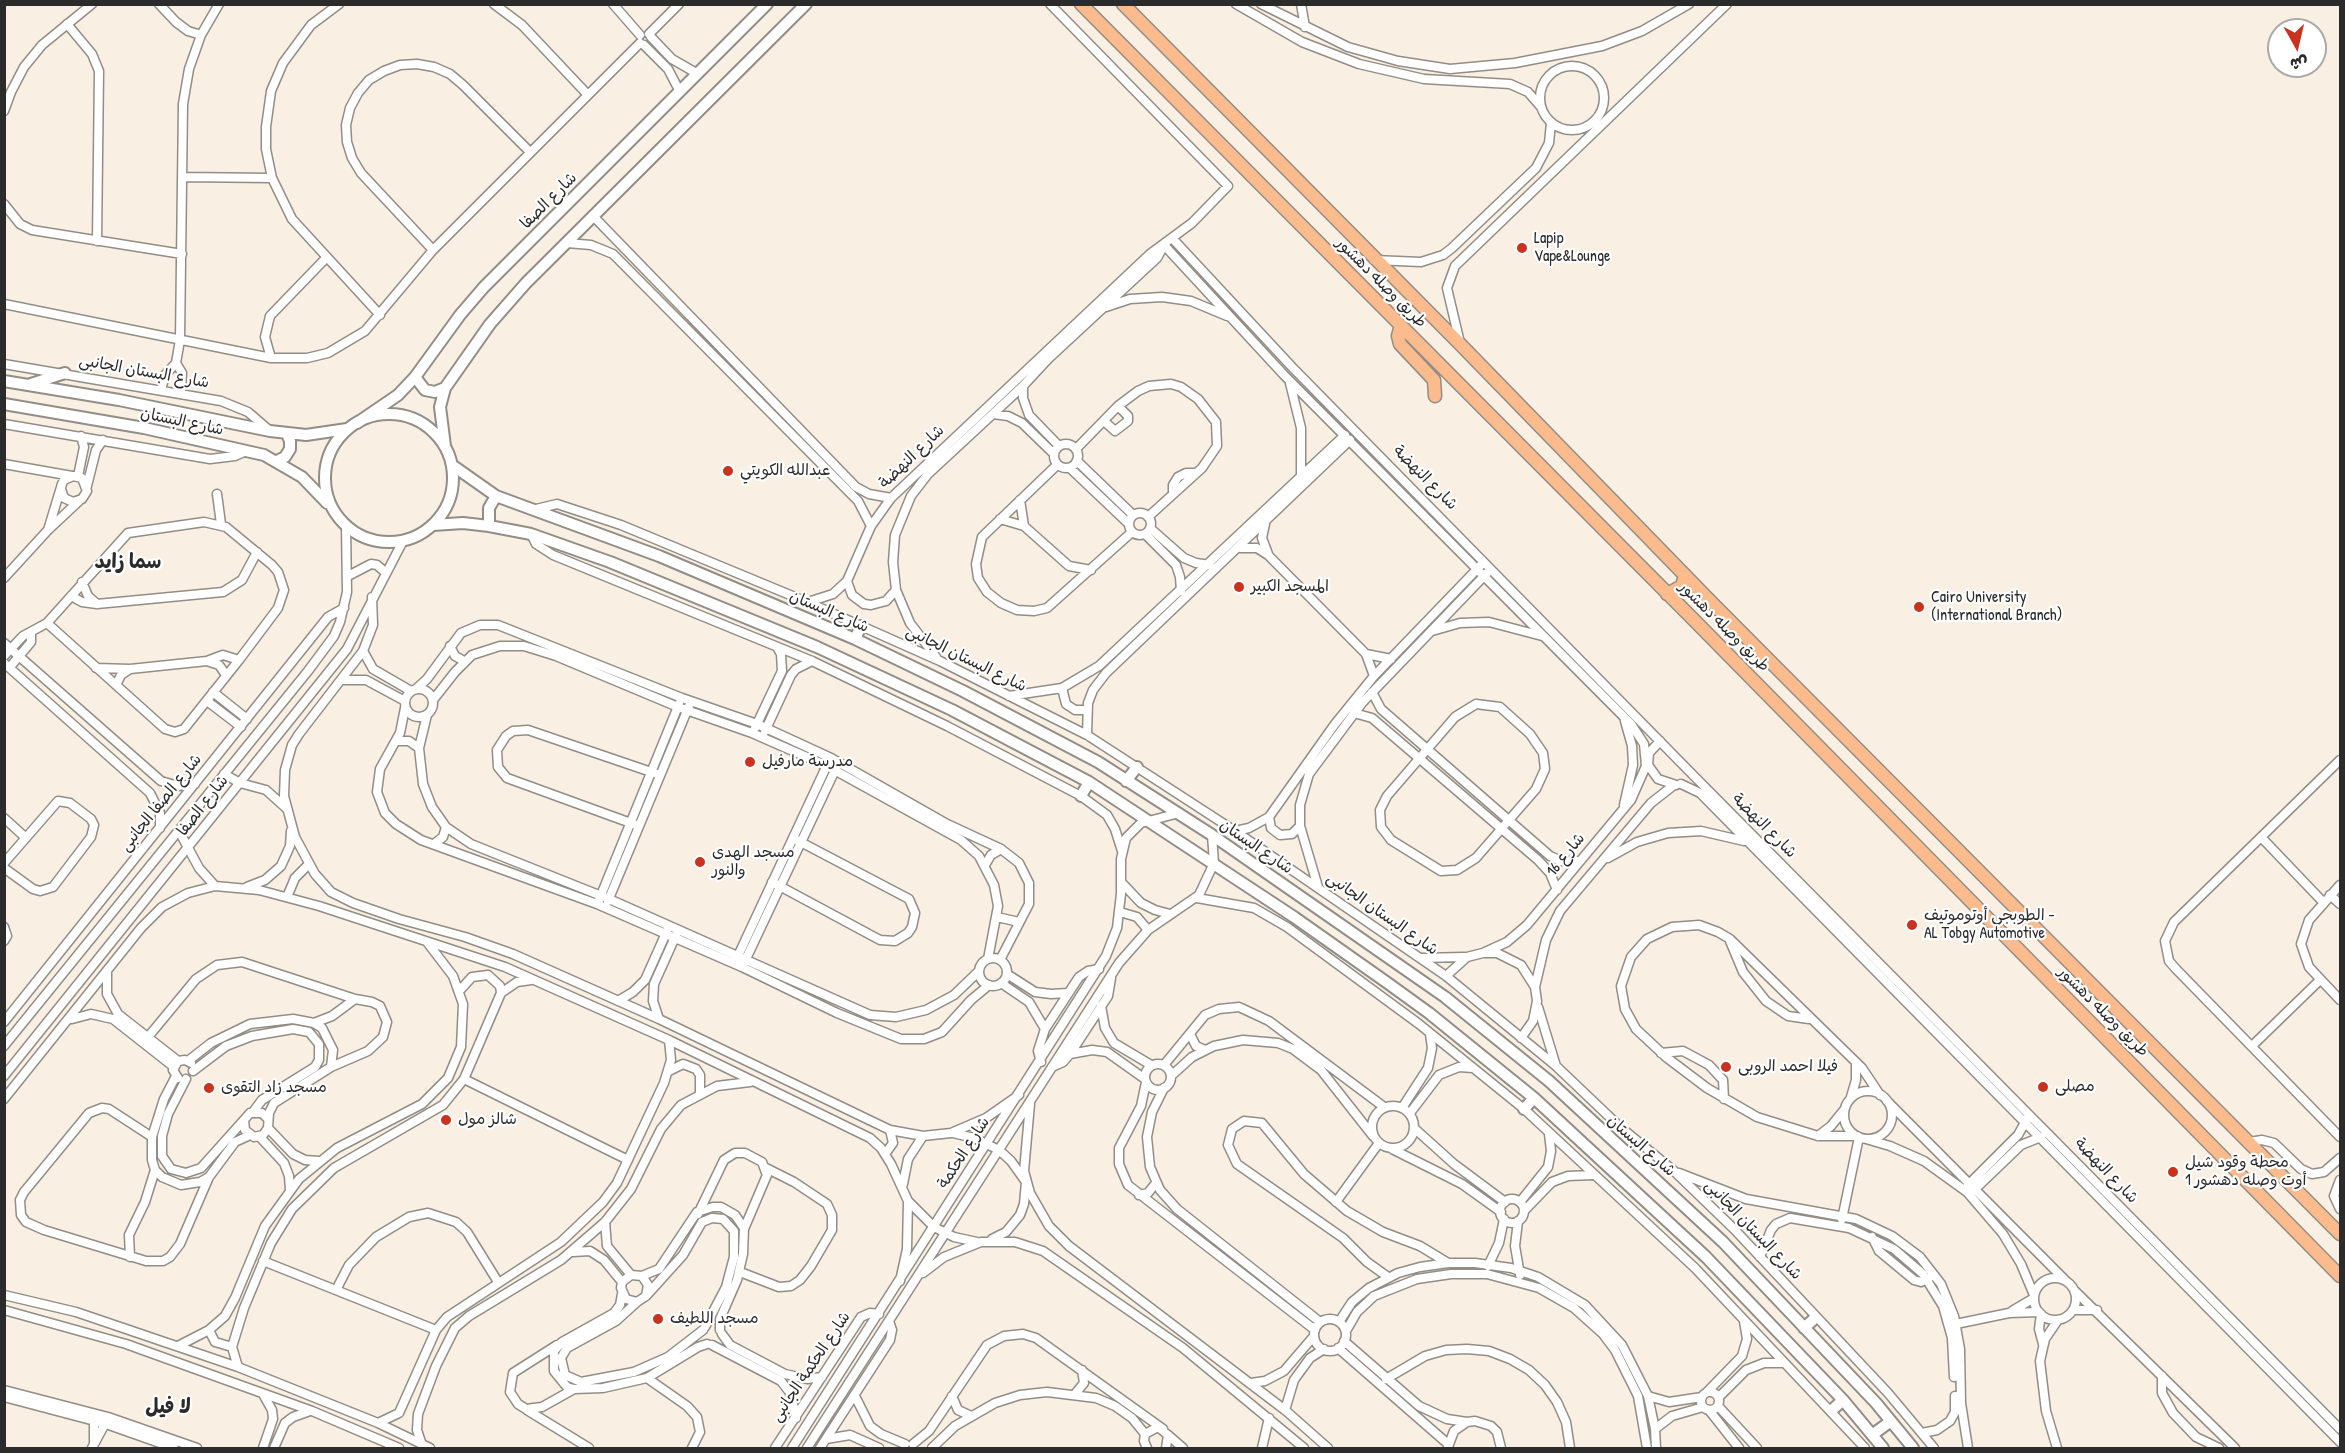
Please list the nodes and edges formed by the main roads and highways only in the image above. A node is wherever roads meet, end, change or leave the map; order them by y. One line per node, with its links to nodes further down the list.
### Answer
1 (1081, 4): 3 (main road, طريق وصله دهشور)
2 (1123, 4): 5 (main road, طريق وصله دهشور)
3 (1401, 325): 4 (main road); 6 (main road, طريق وصله دهشور)
4 (1435, 396)
5 (1684, 575): 6 (main road); 7 (main road, طريق وصله دهشور)
6 (1667, 594): 8 (main road, طريق وصله دهشور)
7 (1712, 603): 8 (main road); 9 (main road, طريق وصله دهشور)
8 (1692, 618): 10 (main road, طريق وصله دهشور)
9 (2340, 1234)
10 (2340, 1276)

